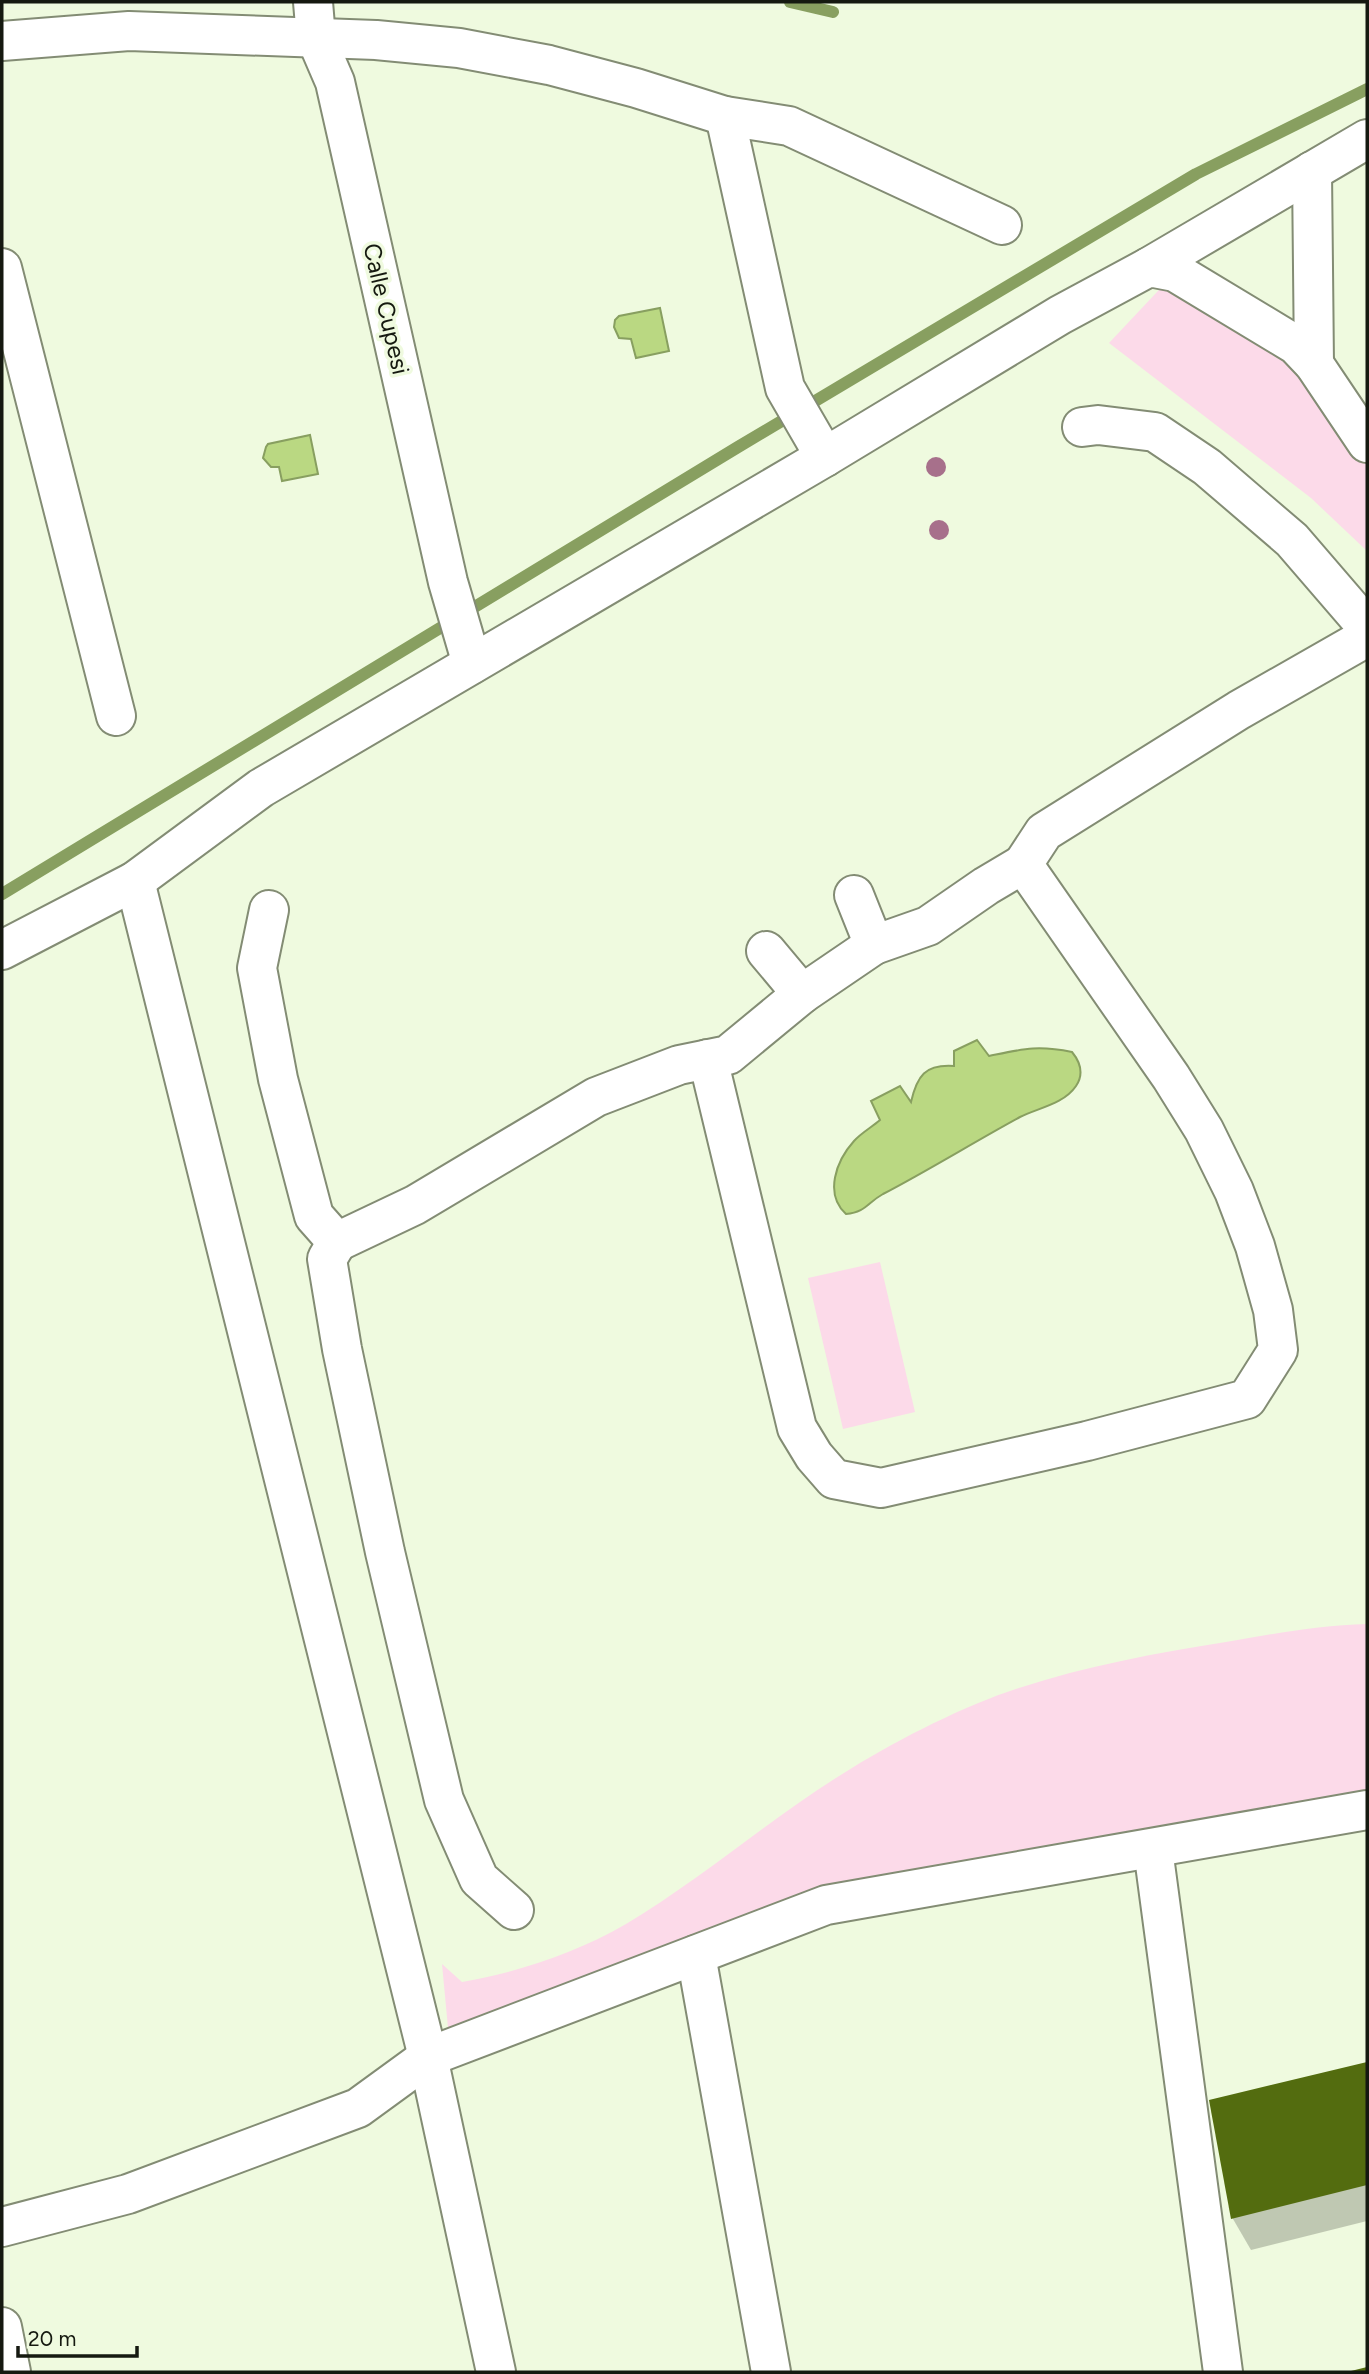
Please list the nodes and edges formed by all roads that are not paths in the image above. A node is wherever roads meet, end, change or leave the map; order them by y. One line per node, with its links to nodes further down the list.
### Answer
1 (314, 20): 2 (street); 3 (street); 15 (street, Calle Cupesi)
2 (2, 41)
3 (725, 116): 6 (street); 12 (street)
4 (1367, 139): 5 (street)
5 (1312, 171): 7 (street); 9 (street)
6 (1002, 226)
7 (1149, 267): 9 (street); 12 (street)
8 (2, 268): 16 (street)
9 (1314, 364): 11 (street)
10 (1082, 427): 13 (street)
11 (1367, 443)
12 (825, 457): 15 (street)
13 (1367, 627)
14 (1367, 636): 17 (street)
15 (472, 664): 18 (street)
16 (116, 716)
17 (1023, 864): 21 (street); 25 (street)
18 (135, 881): 22 (street); 31 (street)
19 (854, 895): 21 (street)
20 (269, 910): 26 (street)
21 (874, 945): 24 (street)
22 (2, 950)
23 (766, 951): 24 (street)
24 (802, 994): 25 (street)
25 (708, 1059): 26 (street)
26 (337, 1242): 29 (street)
27 (1367, 1810): 28 (street)
28 (1153, 1849): 30 (street); 37 (street)
29 (514, 1910)
30 (696, 1955): 31 (street); 36 (street)
31 (428, 2057): 32 (street); 35 (street)
32 (2, 2227)
33 (2, 2327): 34 (street)
34 (11, 2372)
35 (496, 2372)
36 (771, 2372)
37 (1223, 2372)

